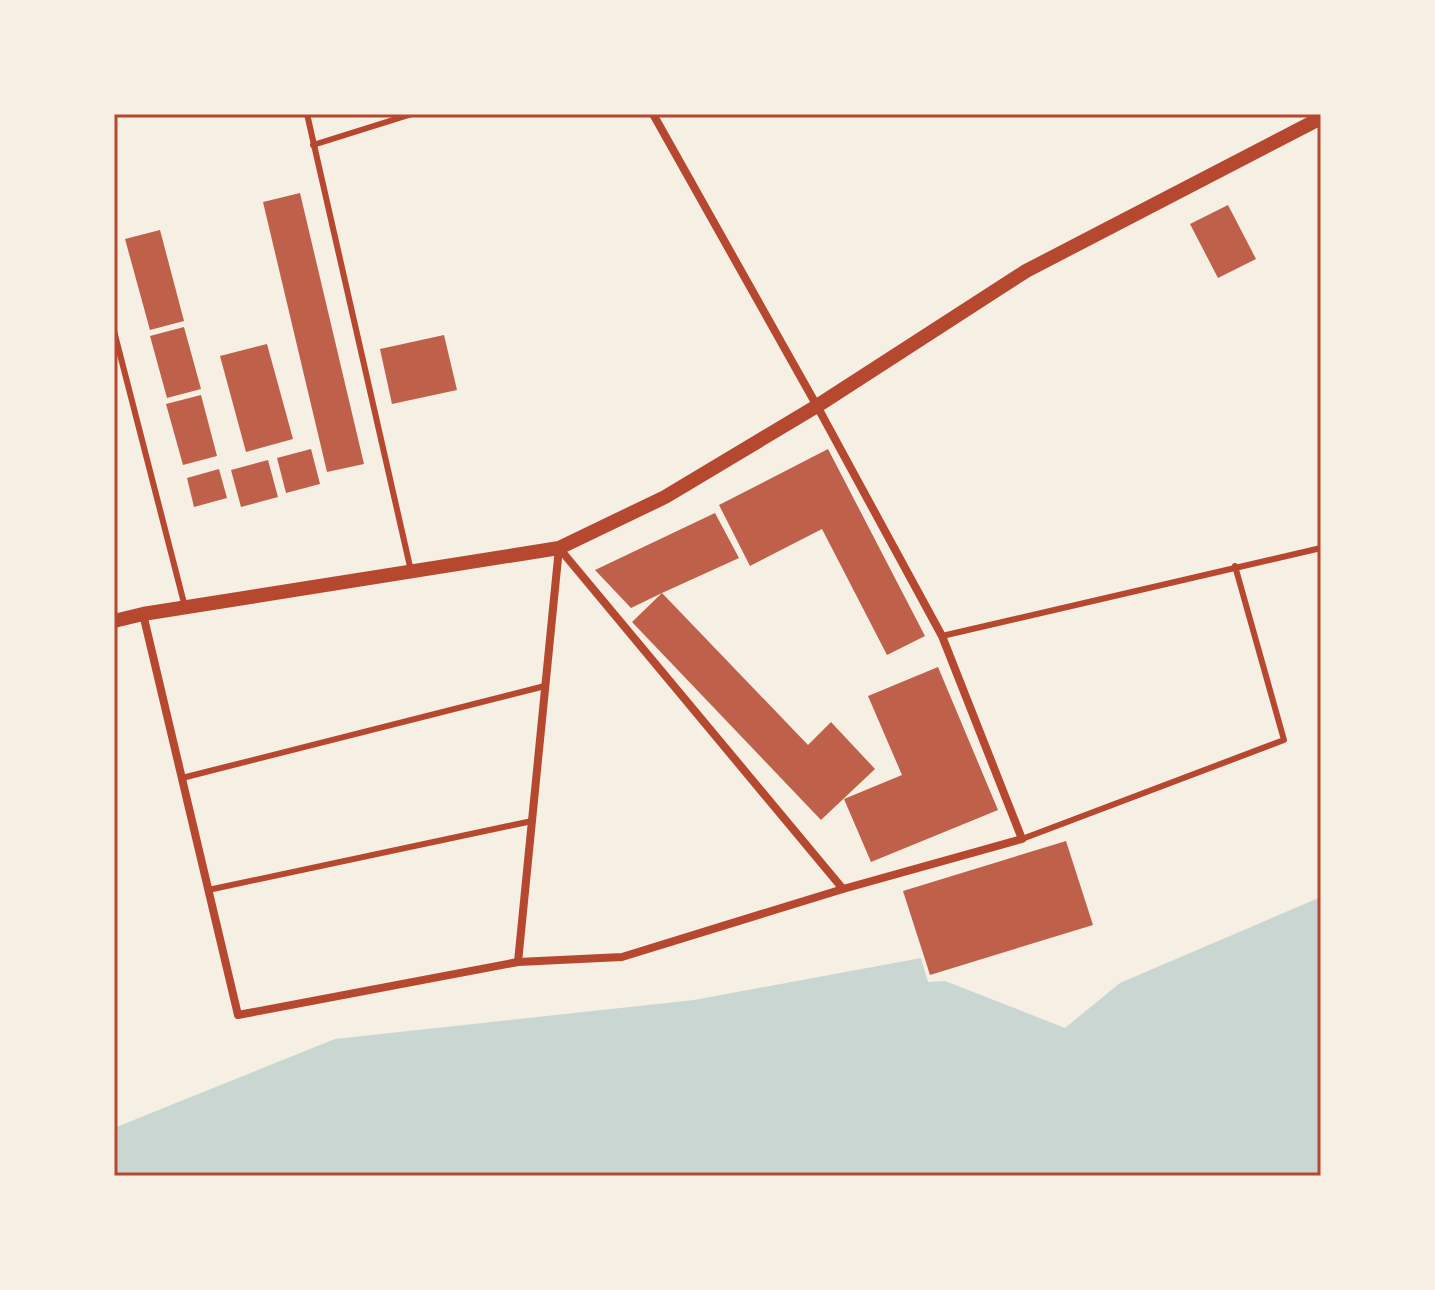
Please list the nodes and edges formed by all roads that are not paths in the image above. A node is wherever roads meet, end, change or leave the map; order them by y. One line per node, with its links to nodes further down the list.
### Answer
1 (307, 114): 5 (lane)
2 (412, 114): 5 (lane)
3 (653, 114): 7 (street)
4 (1321, 118): 7 (street)
5 (313, 145): 11 (lane)
6 (114, 331): 12 (lane)
7 (817, 406): 8 (street); 15 (street)
8 (559, 548): 11 (street); 16 (street); 20 (street)
9 (1321, 548): 10 (lane)
10 (1235, 566): 15 (lane); 19 (lane)
11 (411, 572): 12 (street)
12 (185, 607): 13 (street)
13 (143, 614): 14 (street); 17 (street)
14 (114, 621)
15 (942, 636): 19 (street)
16 (545, 686): 17 (lane); 18 (street)
17 (182, 778): 21 (street)
18 (532, 821): 21 (lane); 22 (street)
19 (1022, 839): 20 (street)
20 (843, 889): 22 (street)
21 (208, 890): 22 (street)
22 (518, 962)

